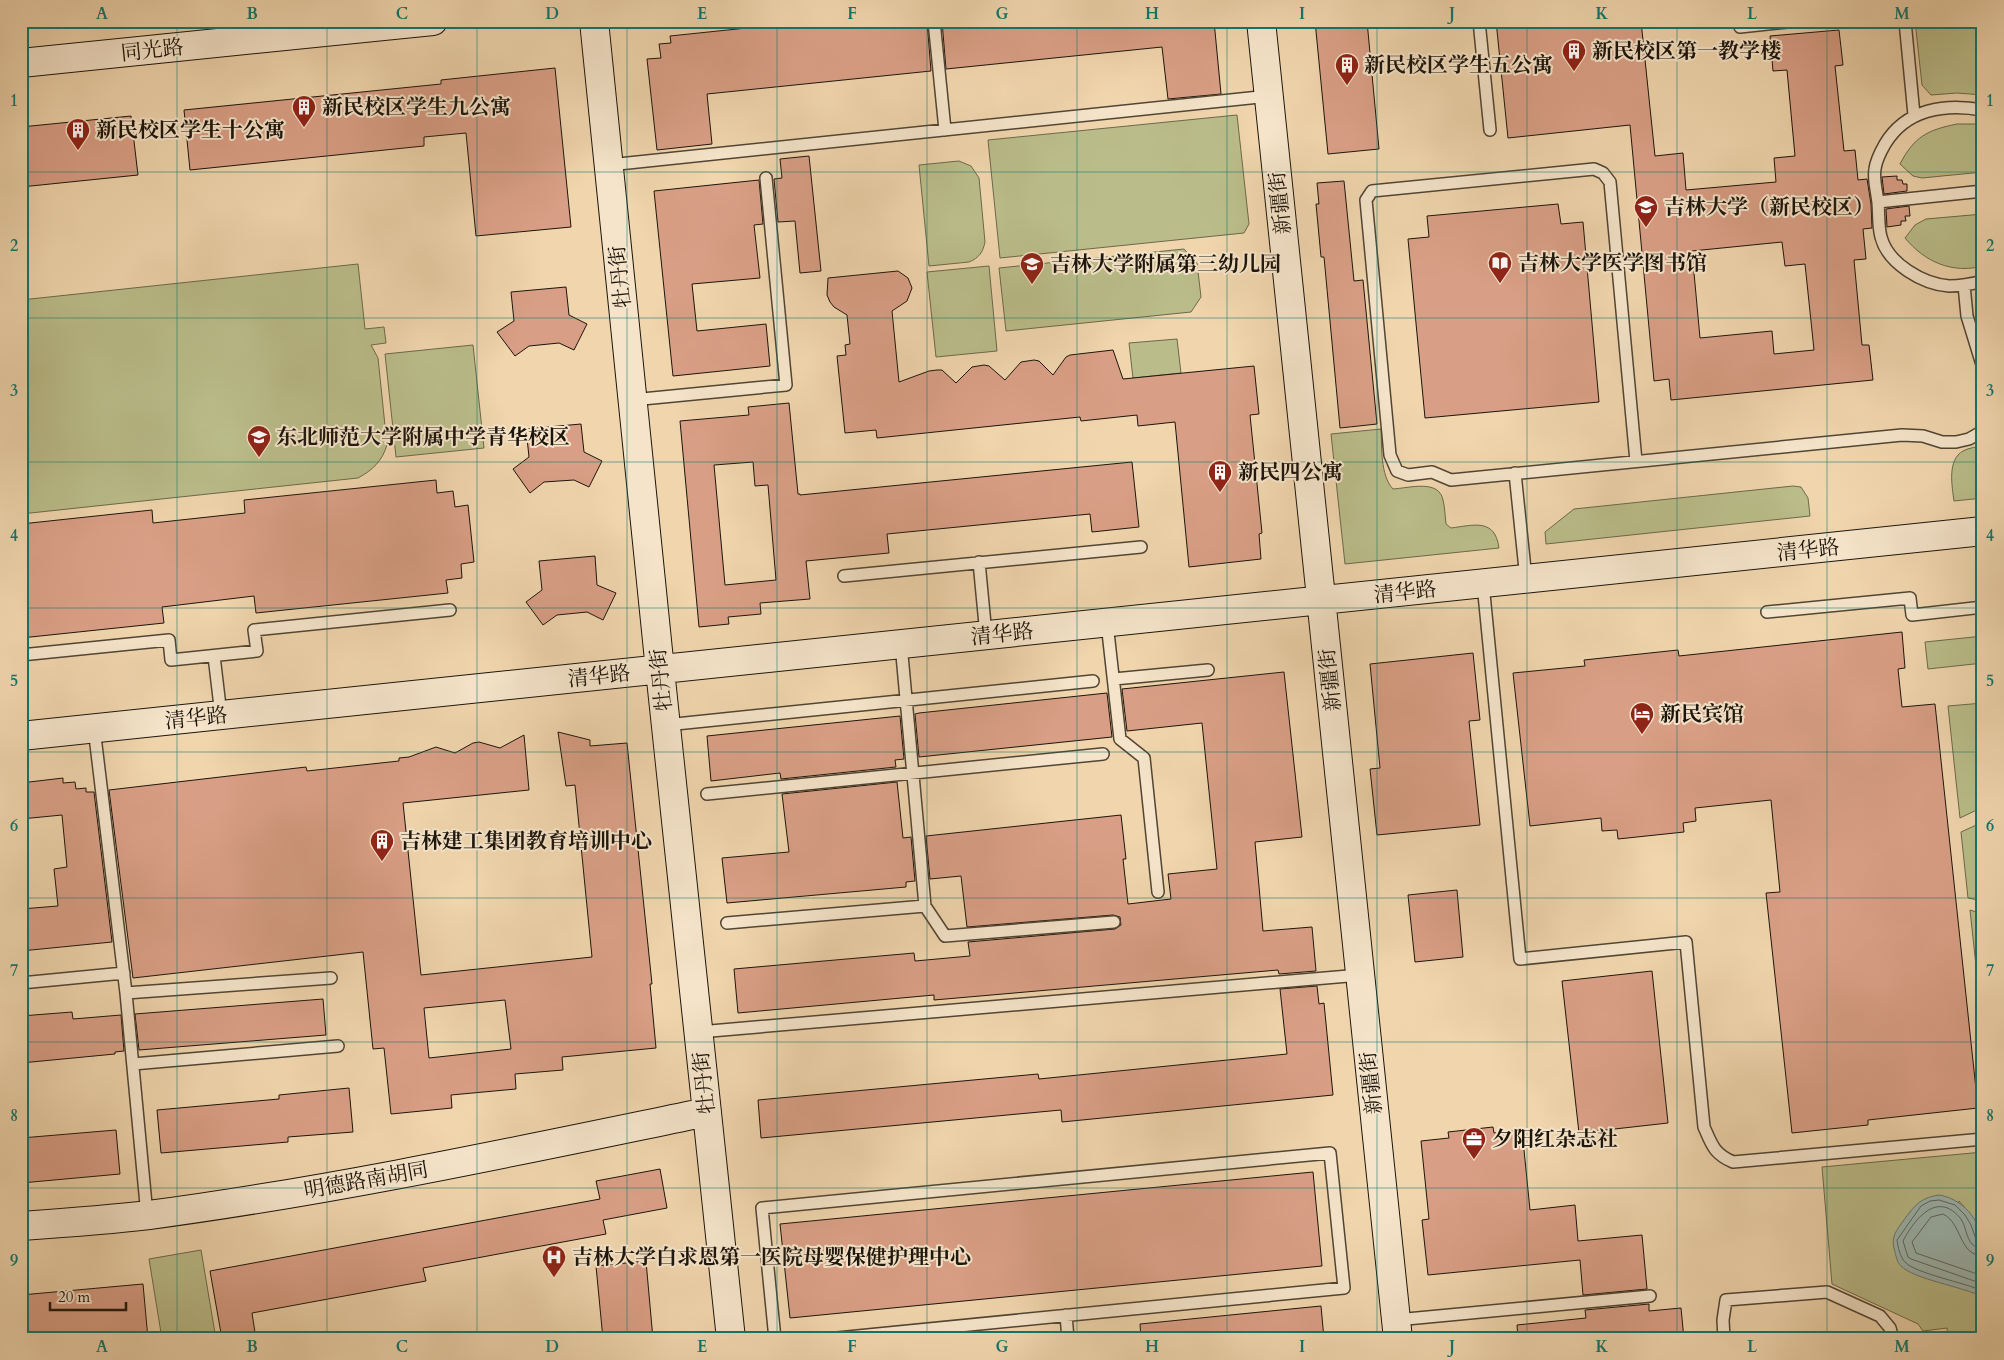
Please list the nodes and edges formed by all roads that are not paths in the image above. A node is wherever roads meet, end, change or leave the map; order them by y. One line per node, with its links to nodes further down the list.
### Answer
1 (431, 21): 9 (street, 同光路)
2 (594, 21): 15 (street, 牡丹街)
3 (934, 21): 13 (lane)
4 (1261, 21): 10 (street, 新疆街)
5 (1479, 21): 14 (lane)
6 (1797, 21): 8 (lane)
7 (1904, 21): 12 (lane)
8 (1740, 27)
9 (21, 63)
10 (1269, 96): 13 (lane); 32 (street, 新疆街)
11 (1983, 110): 12 (lane)
12 (1914, 115): 18 (lane)
13 (945, 130): 15 (lane)
14 (1490, 130)
15 (609, 165): 22 (street, 牡丹街)
16 (766, 178): 22 (lane)
17 (1983, 191): 18 (lane)
18 (1878, 202): 20 (lane)
19 (1983, 281): 20 (lane)
20 (1964, 285): 21 (lane)
21 (1983, 368)
22 (632, 400): 41 (street, 牡丹街)
23 (1983, 431): 24 (lane)
24 (1636, 462): 25 (lane); 25 (lane)
25 (1515, 473): 30 (lane)
26 (1983, 531): 30 (street, 清华路)
27 (1141, 546): 28 (lane)
28 (979, 562): 29 (lane); 37 (lane)
29 (844, 576)
30 (1526, 579): 31 (street, 清华路)
31 (1482, 584): 32 (street, 清华路); 66 (lane)
32 (1322, 600): 36 (street, 清华路); 58 (street, 新疆街)
33 (1983, 608): 35 (lane)
34 (450, 610): 40 (lane)
35 (1767, 612)
36 (1107, 623): 37 (street, 清华路); 43 (lane)
37 (986, 635): 38 (street, 清华路)
38 (900, 644): 41 (street, 清华路); 45 (lane)
39 (21, 655): 40 (lane)
40 (214, 656): 46 (lane)
41 (660, 670): 46 (street, 清华路); 47 (street, 牡丹街)
42 (1208, 670): 43 (lane)
43 (1114, 679): 53 (lane)
44 (1093, 681): 45 (lane)
45 (906, 700): 47 (lane); 51 (lane)
46 (220, 715): 48 (street, 清华路)
47 (666, 725): 62 (street, 牡丹街)
48 (94, 728): 49 (street, 清华路); 57 (lane)
49 (21, 736)
50 (1103, 754): 51 (lane)
51 (912, 773): 52 (lane); 54 (lane)
52 (707, 794)
53 (1158, 892)
54 (925, 906): 55 (lane); 56 (lane)
55 (1114, 922)
56 (727, 923)
57 (124, 973): 60 (lane); 61 (lane)
58 (1360, 975): 62 (lane); 71 (street, 新疆街)
59 (331, 978): 61 (lane)
60 (21, 983)
61 (126, 993): 64 (lane)
62 (699, 1032): 65 (street, 牡丹街)
63 (338, 1046): 64 (lane)
64 (133, 1064): 67 (lane)
65 (707, 1112): 67 (street, 明德路南胡同); 72 (street, 牡丹街)
66 (1983, 1138)
67 (147, 1215): 68 (street, 明德路南胡同)
68 (21, 1226)
69 (1650, 1296): 71 (lane)
70 (1066, 1315): 73 (lane); 74 (lane); 75 (lane)
71 (1397, 1330)
72 (731, 1339)
73 (775, 1339)
74 (827, 1339)
75 (1068, 1339)
76 (1724, 1339): 77 (lane)
77 (1893, 1339)

